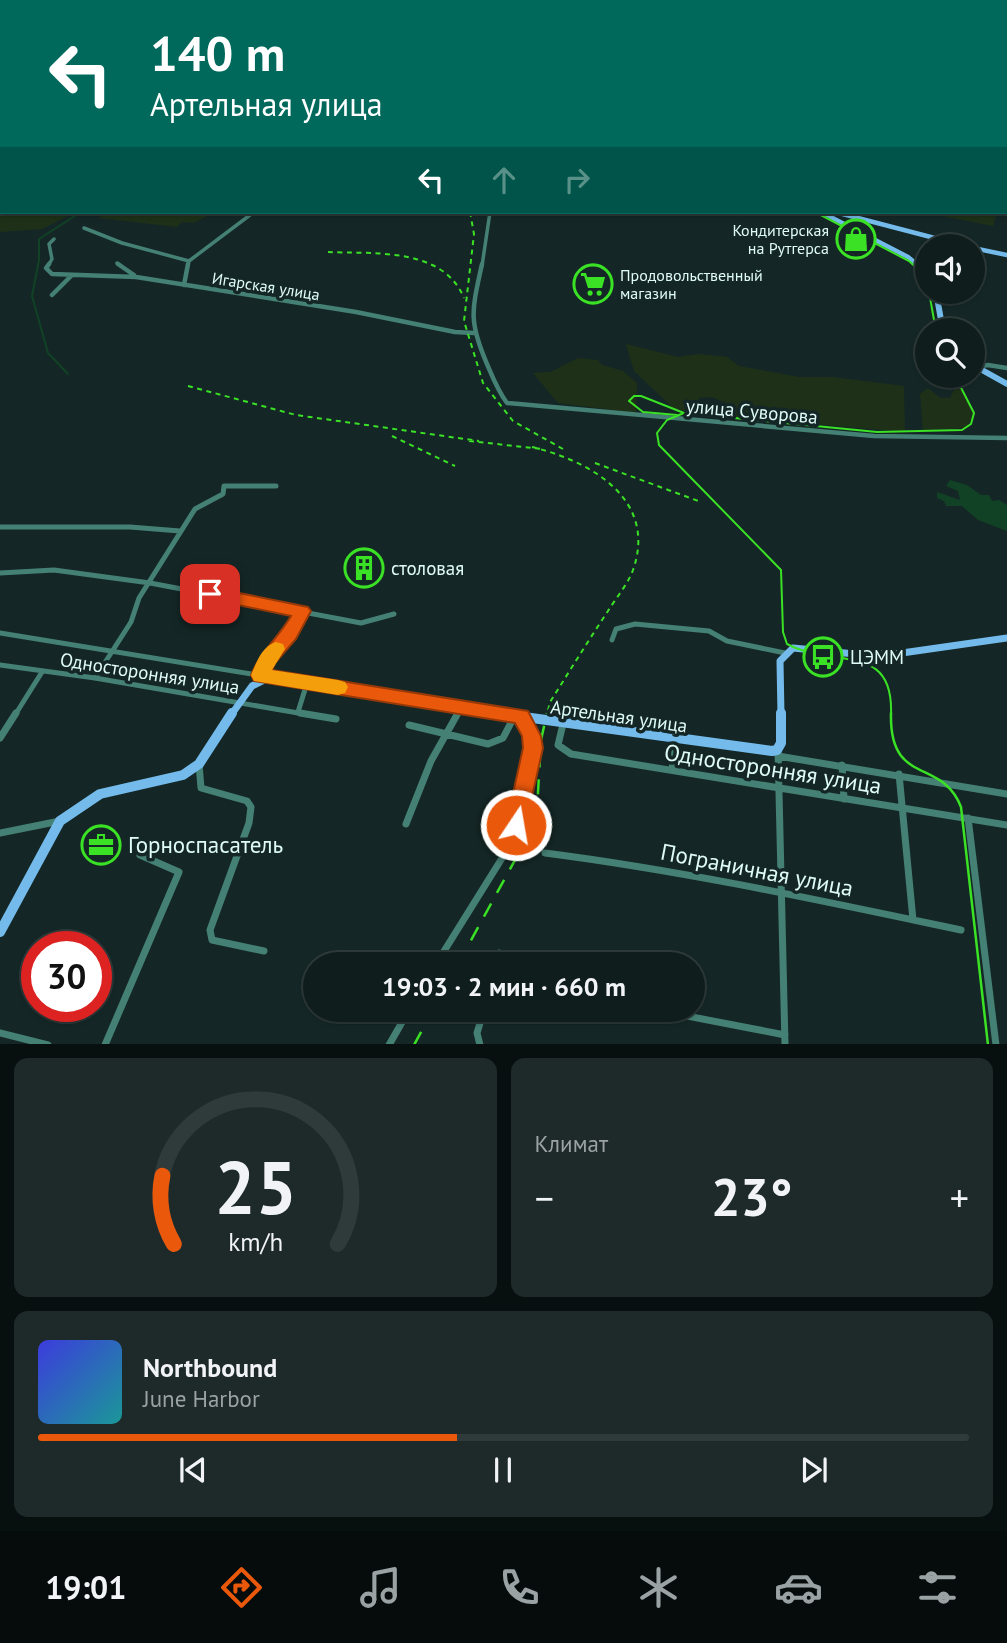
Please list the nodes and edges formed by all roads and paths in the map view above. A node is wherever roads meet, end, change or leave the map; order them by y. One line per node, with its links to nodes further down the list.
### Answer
1 (251, 214): 9 (street)
2 (490, 214): 18 (street)
3 (836, 215): 5 (main road); 10 (main road)
4 (84, 228): 9 (street)
5 (916, 234)
6 (54, 239): 12 (street)
7 (985, 250): 8 (main road)
8 (1007, 255)
9 (189, 261): 16 (street)
10 (915, 261)
11 (117, 263): 15 (street)
12 (52, 274): 13 (street)
13 (71, 276): 14 (street); 17 (street)
14 (92, 276): 15 (street, Игарская улица)
15 (136, 277): 16 (street, Игарская улица)
16 (184, 285): 18 (street, Игарская улица)
17 (52, 295)
18 (474, 333): 23 (street)
19 (985, 365): 20 (street)
20 (1007, 368)
21 (985, 372): 22 (main road)
22 (1007, 384)
23 (500, 394): 24 (street, улица Суворова)
24 (1007, 438)
25 (276, 486): 27 (street)
26 (0, 527): 27 (street)
27 (180, 531): 29 (street)
28 (0, 573): 29 (street)
29 (150, 583): 30 (street); 35 (street)
30 (302, 611): 31 (street); 39 (street)
31 (394, 614)
32 (0, 634): 35 (street, Артельная улица)
33 (1007, 638): 36 (main road)
34 (612, 639): 36 (street)
35 (112, 651): 39 (street, Артельная улица); 40 (street)
36 (785, 653): 52 (main road)
37 (0, 665): 38 (street, Односторонняя улица)
38 (42, 672): 40 (street, Односторонняя улица); 50 (street)
39 (265, 676): 41 (main road, Артельная улица); 42 (main road)
40 (95, 678): 42 (street, Односторонняя улица)
41 (307, 683): 43 (main road, Артельная улица); 44 (street)
42 (238, 703): 44 (street, Односторонняя улица); 53 (main road)
43 (461, 706): 45 (main road, Артельная улица); 49 (street)
44 (298, 712): 46 (street, Односторонняя улица)
45 (518, 716): 47 (main road, Артельная улица); 49 (street); 73 (street)
46 (336, 719)
47 (564, 724): 51 (main road, Артельная улица); 55 (street, Односторонняя улица)
48 (409, 725): 49 (street)
49 (447, 734): 63 (street)
50 (0, 738)
51 (675, 740): 52 (main road, Артельная улица); 55 (street)
52 (778, 753): 54 (street, Артельная улица); 57 (street)
53 (199, 764): 62 (main road); 72 (street)
54 (842, 765): 56 (street, Артельная улица); 59 (street)
55 (672, 770): 57 (street, Односторонняя улица)
56 (900, 774): 58 (street, Артельная улица); 60 (street)
57 (781, 788): 59 (street, Односторонняя улица); 68 (street)
58 (1007, 793)
59 (844, 799): 60 (street, Односторонняя улица)
60 (903, 808): 61 (street, Односторонняя улица); 69 (street)
61 (968, 818): 64 (street, Односторонняя улица); 83 (street)
62 (60, 821): 65 (street); 71 (main road)
63 (406, 824)
64 (1007, 825)
65 (0, 833)
66 (545, 853): 68 (street, Пограничная улица)
67 (140, 855): 80 (street)
68 (782, 892): 69 (street, Пограничная улица); 78 (street)
69 (913, 920): 70 (street, Пограничная улица)
70 (961, 930)
71 (0, 932)
72 (264, 951)
73 (443, 952)
74 (705, 1021): 78 (street)
75 (402, 1022): 81 (street)
76 (480, 1022): 82 (street)
77 (0, 1033): 79 (street)
78 (785, 1040)
79 (44, 1044)
80 (105, 1044)
81 (390, 1044)
82 (480, 1044)
83 (996, 1044)

